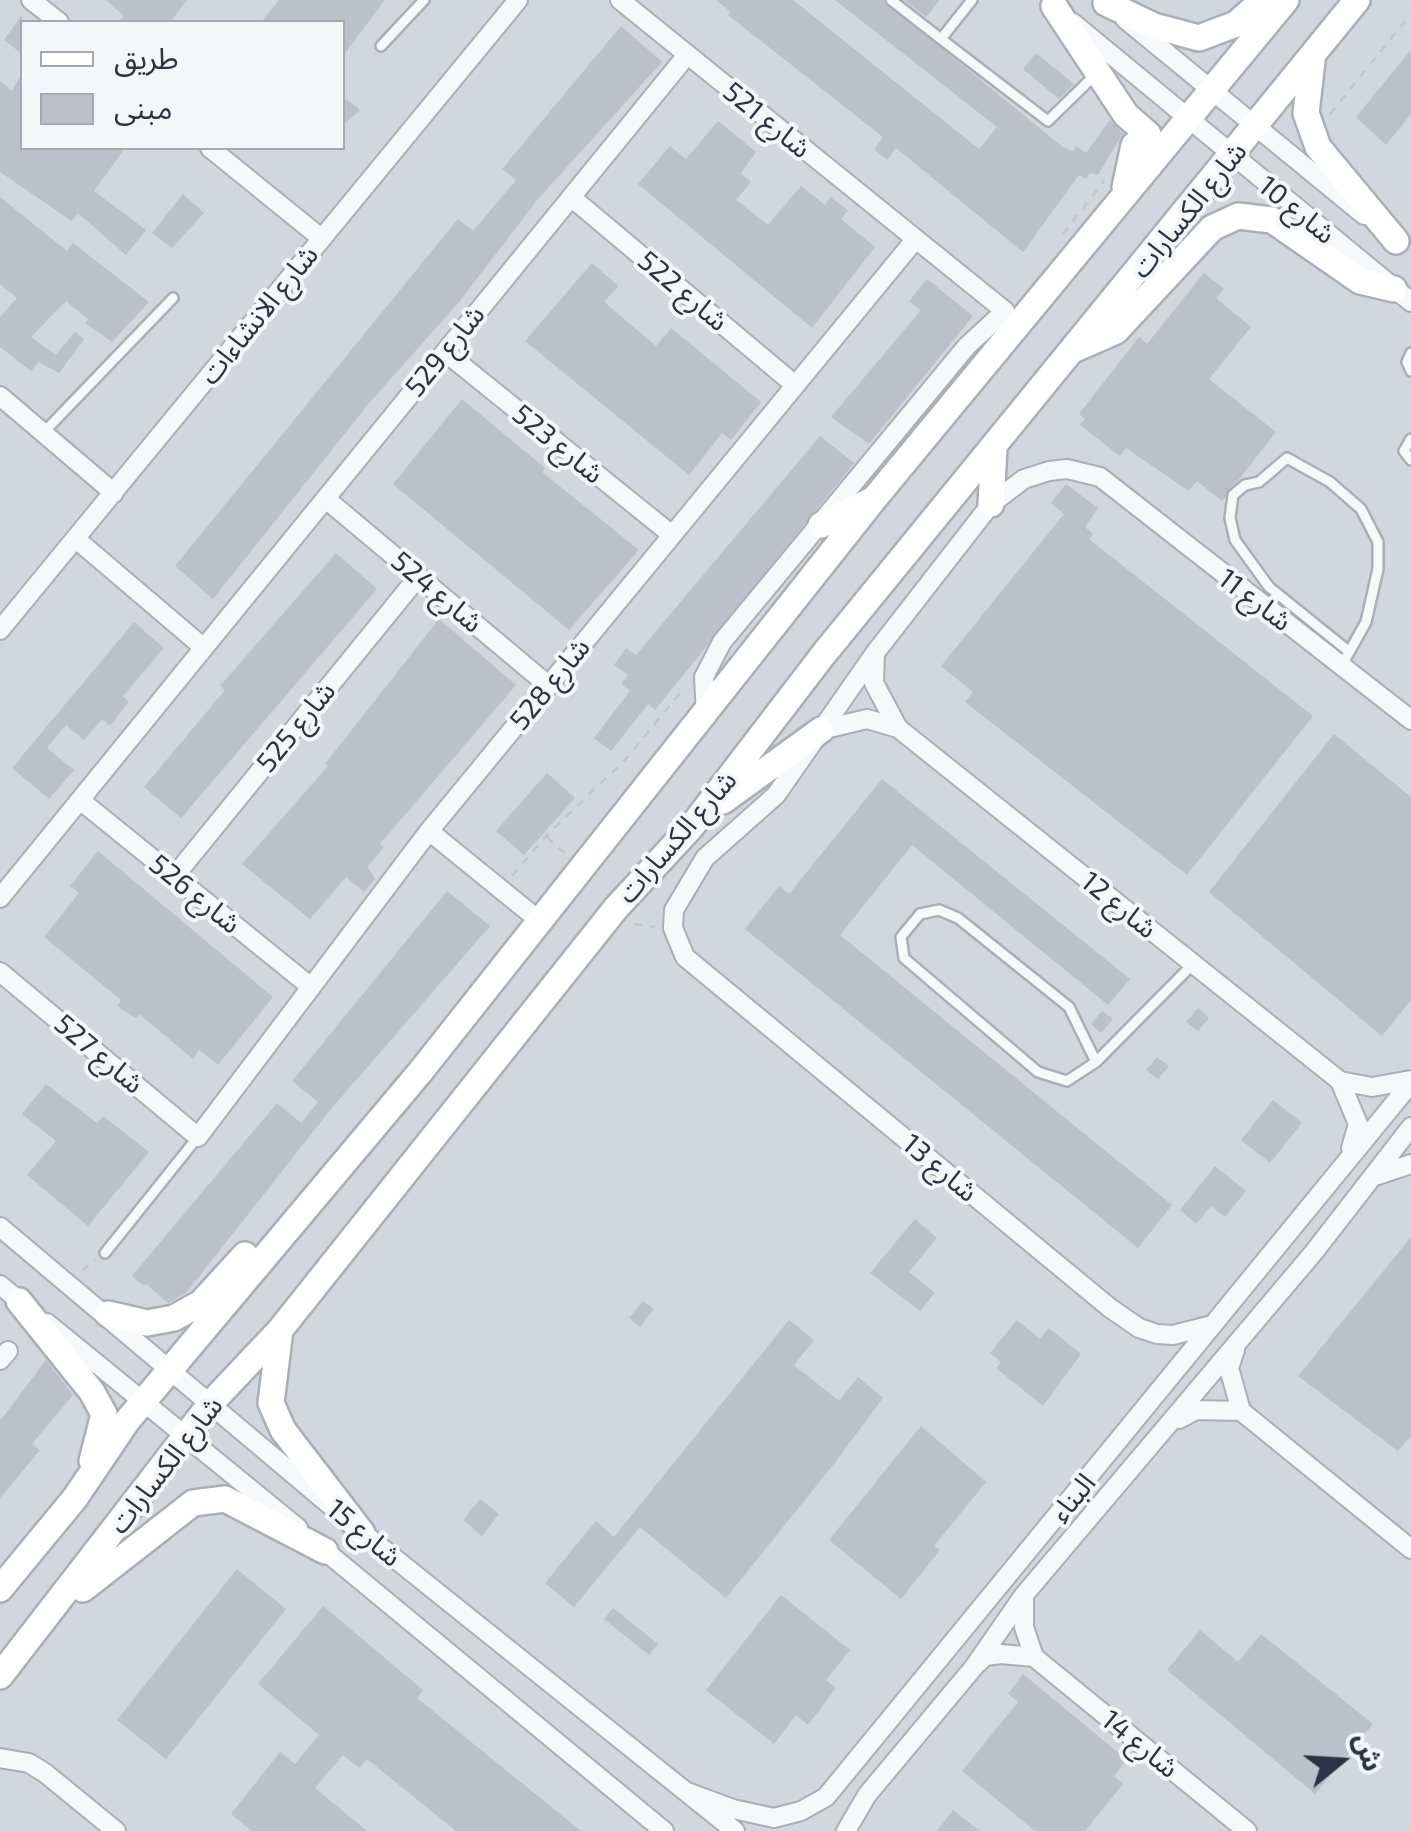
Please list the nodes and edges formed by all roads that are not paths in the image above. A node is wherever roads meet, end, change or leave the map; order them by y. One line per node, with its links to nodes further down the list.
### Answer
1 (31, 0): 12 (street)
2 (424, 0): 14 (lane)
3 (518, 0): 25 (street, شارع الانشاءات)
4 (620, 0): 16 (street, شارع 521)
5 (891, 0): 13 (lane)
6 (972, 0): 13 (lane)
7 (1263, 0): 10 (street)
8 (1286, 0): 18 (street, شارع الكسارات)
9 (1356, 0): 15 (street, شارع الكسارات)
10 (1104, 2): 18 (street, شارع 10)
11 (1050, 3): 17 (street); 19 (street, شارع 10)
12 (56, 20)
13 (941, 39): 17 (lane)
14 (382, 46)
15 (1315, 51): 20 (street, شارع الكسارات); 27 (street)
16 (687, 55): 24 (street, شارع 529); 26 (street, شارع 521)
17 (1099, 71): 23 (street)
18 (1209, 91): 19 (street, شارع الكسارات); 20 (street, شارع 10)
19 (1185, 120): 22 (street, شارع 10); 23 (street, شارع الكسارات)
20 (1256, 128): 22 (street, شارع الكسارات); 27 (street, شارع 10)
21 (212, 150): 25 (street)
22 (1232, 158): 28 (street, شارع 10); 30 (street, شارع الكسارات)
23 (1116, 184): 43 (street, شارع الكسارات)
24 (571, 197): 31 (street, شارع 529); 34 (street, شارع 522)
25 (321, 238): 41 (street, شارع الانشاءات)
26 (914, 241): 34 (street, شارع 528); 45 (street)
27 (1404, 247)
28 (1403, 296): 30 (street)
29 (173, 298): 36 (lane)
30 (1074, 350): 38 (street, شارع الكسارات)
31 (444, 352): 42 (street, شارع 529); 46 (street, شارع 523)
32 (1411, 354): 33 (lane)
33 (1411, 370)
34 (795, 386): 46 (street, شارع 528)
35 (0, 396): 36 (street)
36 (45, 431): 41 (street)
37 (1411, 440): 39 (lane)
38 (994, 447): 44 (street); 59 (street, شارع الكسارات)
39 (1411, 460)
40 (1100, 477): 44 (street, شارع الكسارات); 52 (street, شارع 11)
41 (114, 494): 47 (street, شارع الانشاءات)
42 (326, 499): 48 (street, شارع 524); 50 (street, شارع 529)
43 (874, 499): 45 (street); 54 (street, شارع الكسارات)
44 (991, 504): 51 (street, شارع الكسارات)
45 (820, 525): 54 (street)
46 (672, 536): 53 (street, شارع 528)
47 (76, 539): 49 (street, شارع الانشاءات); 50 (street)
48 (418, 576): 53 (street, شارع 524); 61 (street, شارع 525)
49 (0, 630)
50 (204, 648): 58 (street, شارع 529)
51 (876, 652): 56 (street, شارع 12); 57 (street, شارع الكسارات)
52 (1345, 658): 52 (lane); 55 (street, شارع 11)
53 (549, 686): 60 (street, شارع 528)
54 (706, 717): 63 (street, شارع الكسارات)
55 (1411, 720)
56 (898, 728): 57 (street); 65 (street, شارع 12)
57 (821, 730): 59 (street); 64 (street, شارع الكسارات)
58 (80, 800): 61 (street, شارع 526); 62 (street, شارع 529)
59 (692, 826): 82 (street, شارع الكسارات)
60 (429, 831): 63 (street); 67 (street, شارع 528)
61 (173, 878): 67 (street, شارع 526)
62 (0, 898)
63 (541, 922): 76 (street, شارع الكسارات)
64 (685, 957): 81 (street, شارع 13)
65 (1194, 964): 68 (lane); 69 (street, شارع 12)
66 (0, 972): 72 (street, شارع 527)
67 (311, 987): 72 (street, شارع 528)
68 (1096, 1062): 68 (lane)
69 (1340, 1081): 70 (street); 73 (street)
70 (1411, 1081): 73 (street, البناء)
71 (1411, 1127): 75 (street, البناء)
72 (198, 1137): 78 (lane)
73 (1349, 1157): 81 (street, البناء)
74 (1411, 1164): 75 (street)
75 (1374, 1177): 83 (street, البناء)
76 (324, 1186): 80 (street); 84 (street, شارع الكسارات)
77 (0, 1227): 80 (street, شارع 15)
78 (105, 1253)
79 (10, 1293): 85 (street, شارع 15); 90 (street)
80 (108, 1314): 84 (street, شارع 15)
81 (1212, 1325): 101 (street, البناء)
82 (280, 1330): 86 (street, شارع الكسارات); 91 (street)
83 (1242, 1336): 87 (street); 88 (street, البناء)
84 (172, 1368): 85 (street, شارع الكسارات); 86 (street, شارع 15)
85 (144, 1402): 89 (street, شارع 15); 90 (street, شارع الكسارات)
86 (212, 1402): 89 (street, شارع الكسارات); 91 (street, شارع 15)
87 (1242, 1411): 88 (street); 92 (street)
88 (1170, 1424): 95 (street, البناء)
89 (184, 1438): 93 (street, شارع 15); 96 (street, شارع الكسارات)
90 (76, 1498): 94 (street, شارع الكسارات)
91 (362, 1533): 101 (street, شارع 15)
92 (1411, 1549)
93 (325, 1550): 96 (street); 102 (street, شارع 15)
94 (0, 1589)
95 (1024, 1595): 97 (street); 98 (street, البناء)
96 (52, 1614): 99 (street, شارع الكسارات)
97 (1034, 1658): 98 (street); 106 (street, شارع 14)
98 (974, 1666): 105 (street, البناء)
99 (0, 1676)
100 (0, 1758): 103 (street)
101 (688, 1792): 104 (street, شارع 15)
102 (663, 1830)
103 (116, 1831)
104 (735, 1831)
105 (846, 1831)
106 (1247, 1831)

